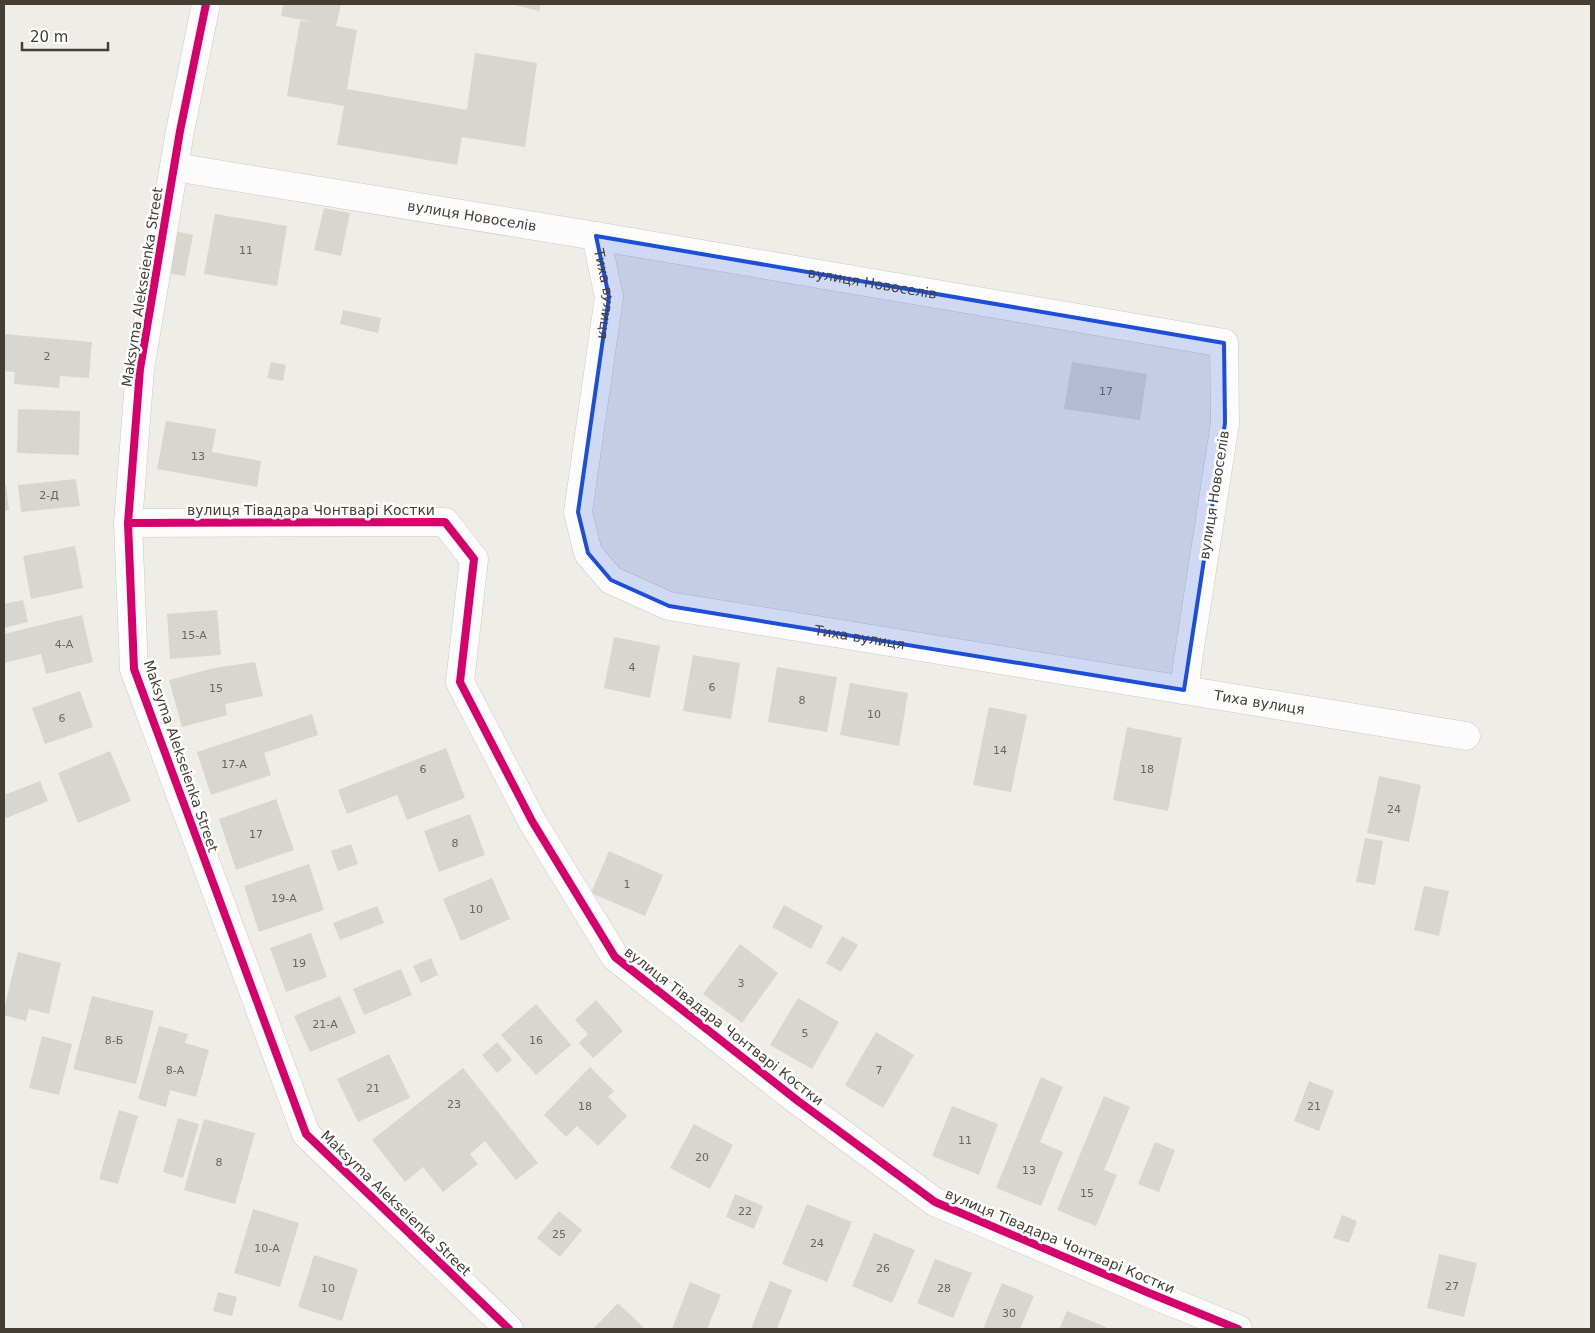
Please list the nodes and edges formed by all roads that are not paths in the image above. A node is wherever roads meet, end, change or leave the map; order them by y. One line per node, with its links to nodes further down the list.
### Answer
1 (206, 4): 2 (street, Maksyma Alekseienka Street)
2 (174, 167): 3 (street, вулиця Новоселів); 4 (street, Maksyma Alekseienka Street)
3 (596, 236): 5 (street, Тиха вулиця); 5 (street, вулиця Новоселів)
4 (128, 523): 7 (street, Maksyma Alekseienka Street); 8 (street, вулиця Тівадара Чонтварі Костки)
5 (1184, 690): 6 (street, Тиха вулиця)
6 (1466, 736)
7 (509, 1329)
8 (1238, 1329)

